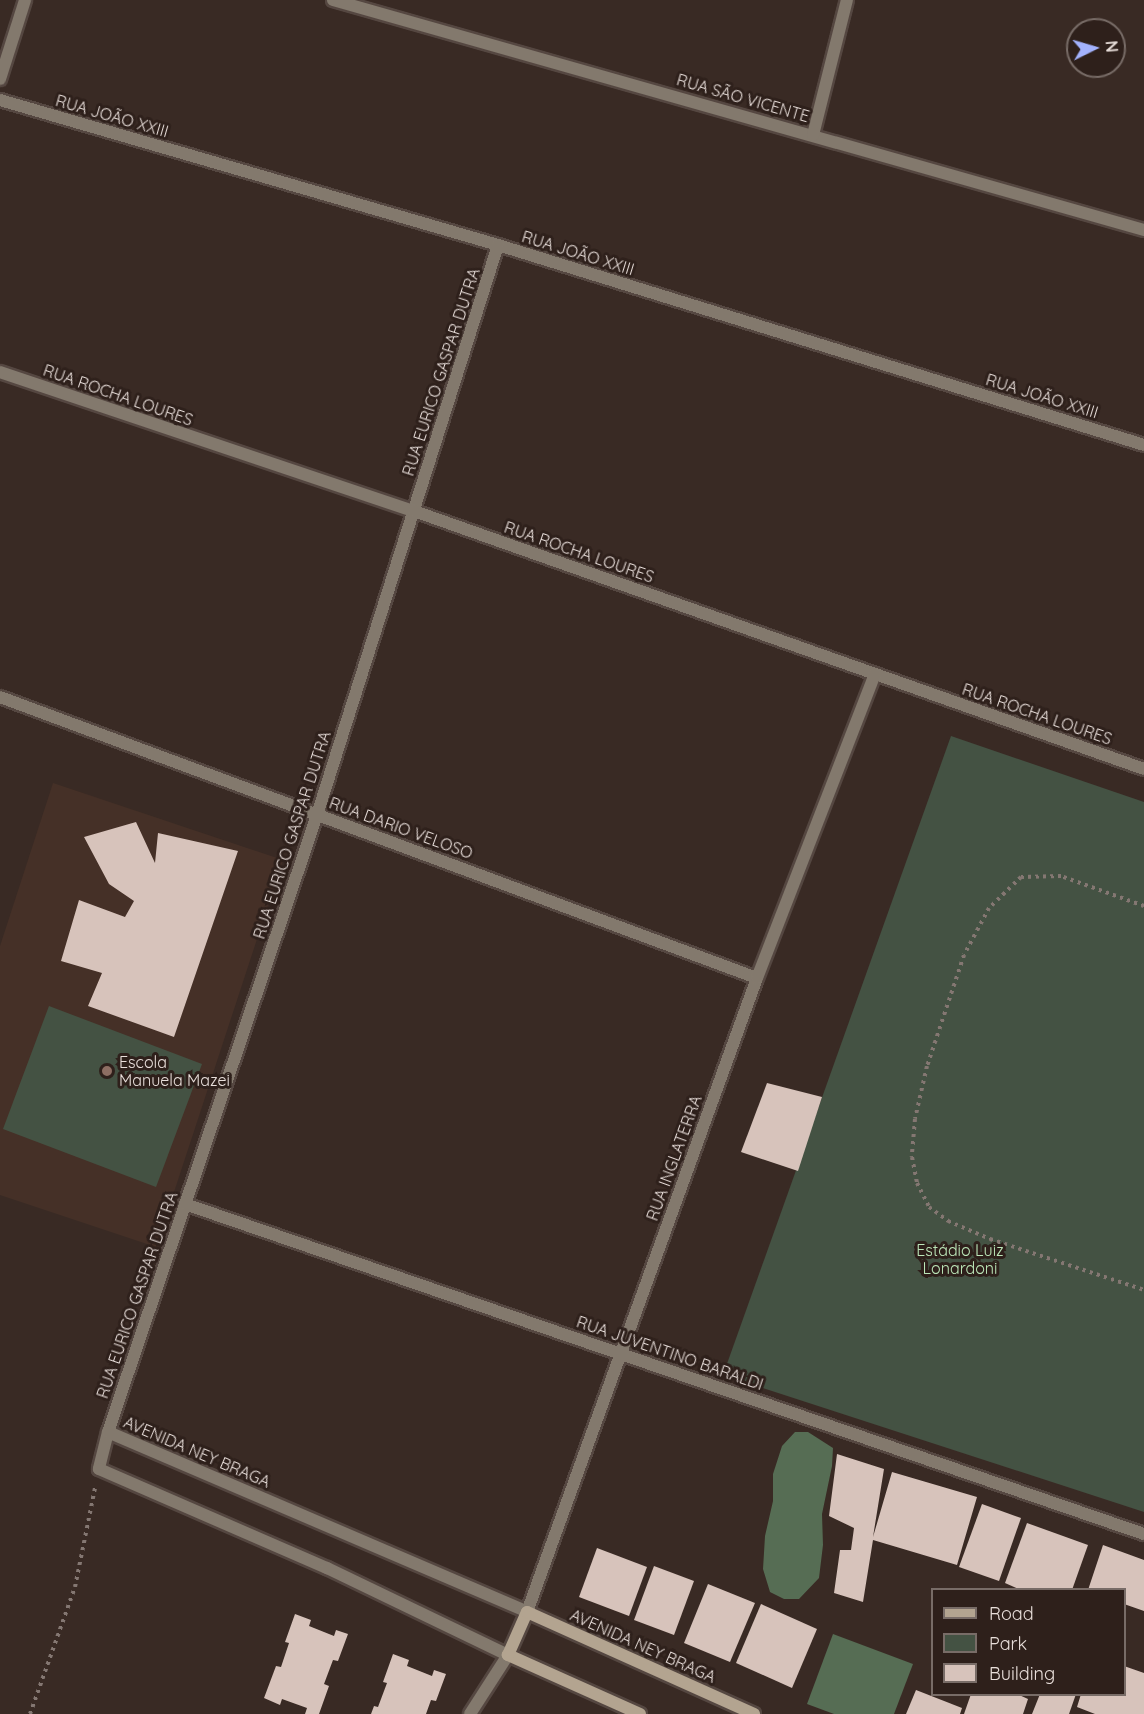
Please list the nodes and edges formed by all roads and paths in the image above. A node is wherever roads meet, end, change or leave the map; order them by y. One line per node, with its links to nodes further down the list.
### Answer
1 (24, 0): 4 (street)
2 (333, 0): 6 (street, RUA SÃO VICENTE)
3 (847, 0): 6 (street)
4 (0, 79)
5 (0, 100): 8 (street, RUA JOÃO XXIII)
6 (813, 135): 7 (street, RUA SÃO VICENTE)
7 (1144, 230)
8 (498, 245): 10 (street, RUA JOÃO XXIII); 11 (street, RUA EURICO GASPAR DUTRA)
9 (0, 372): 11 (street, RUA ROCHA LOURES)
10 (1144, 445)
11 (414, 511): 12 (street, RUA ROCHA LOURES); 15 (street, RUA EURICO GASPAR DUTRA)
12 (875, 674): 14 (street, RUA ROCHA LOURES); 17 (street, RUA INGLATERRA)
13 (0, 697): 15 (street, RUA DARIO VELOSO)
14 (1144, 769)
15 (317, 815): 17 (street, RUA DARIO VELOSO); 18 (street, RUA EURICO GASPAR DUTRA)
16 (1144, 906): 19 (path)
17 (757, 978): 20 (street, RUA INGLATERRA)
18 (185, 1204): 20 (street, RUA JUVENTINO BARALDI); 21 (street, RUA EURICO GASPAR DUTRA)
19 (1144, 1290)
20 (621, 1353): 23 (street, RUA JUVENTINO BARALDI); 24 (street, RUA INGLATERRA)
21 (108, 1432): 22 (street, AVENIDA NEY BRAGA); 24 (street, AVENIDA NEY BRAGA)
22 (99, 1469): 25 (street); 26 (path)
23 (1144, 1534)
24 (527, 1612): 25 (street, RUA INGLATERRA); 29 (street, AVENIDA NEY BRAGA)
25 (508, 1655): 27 (street); 28 (street)
26 (30, 1714)
27 (470, 1714)
28 (640, 1714)
29 (754, 1714)

